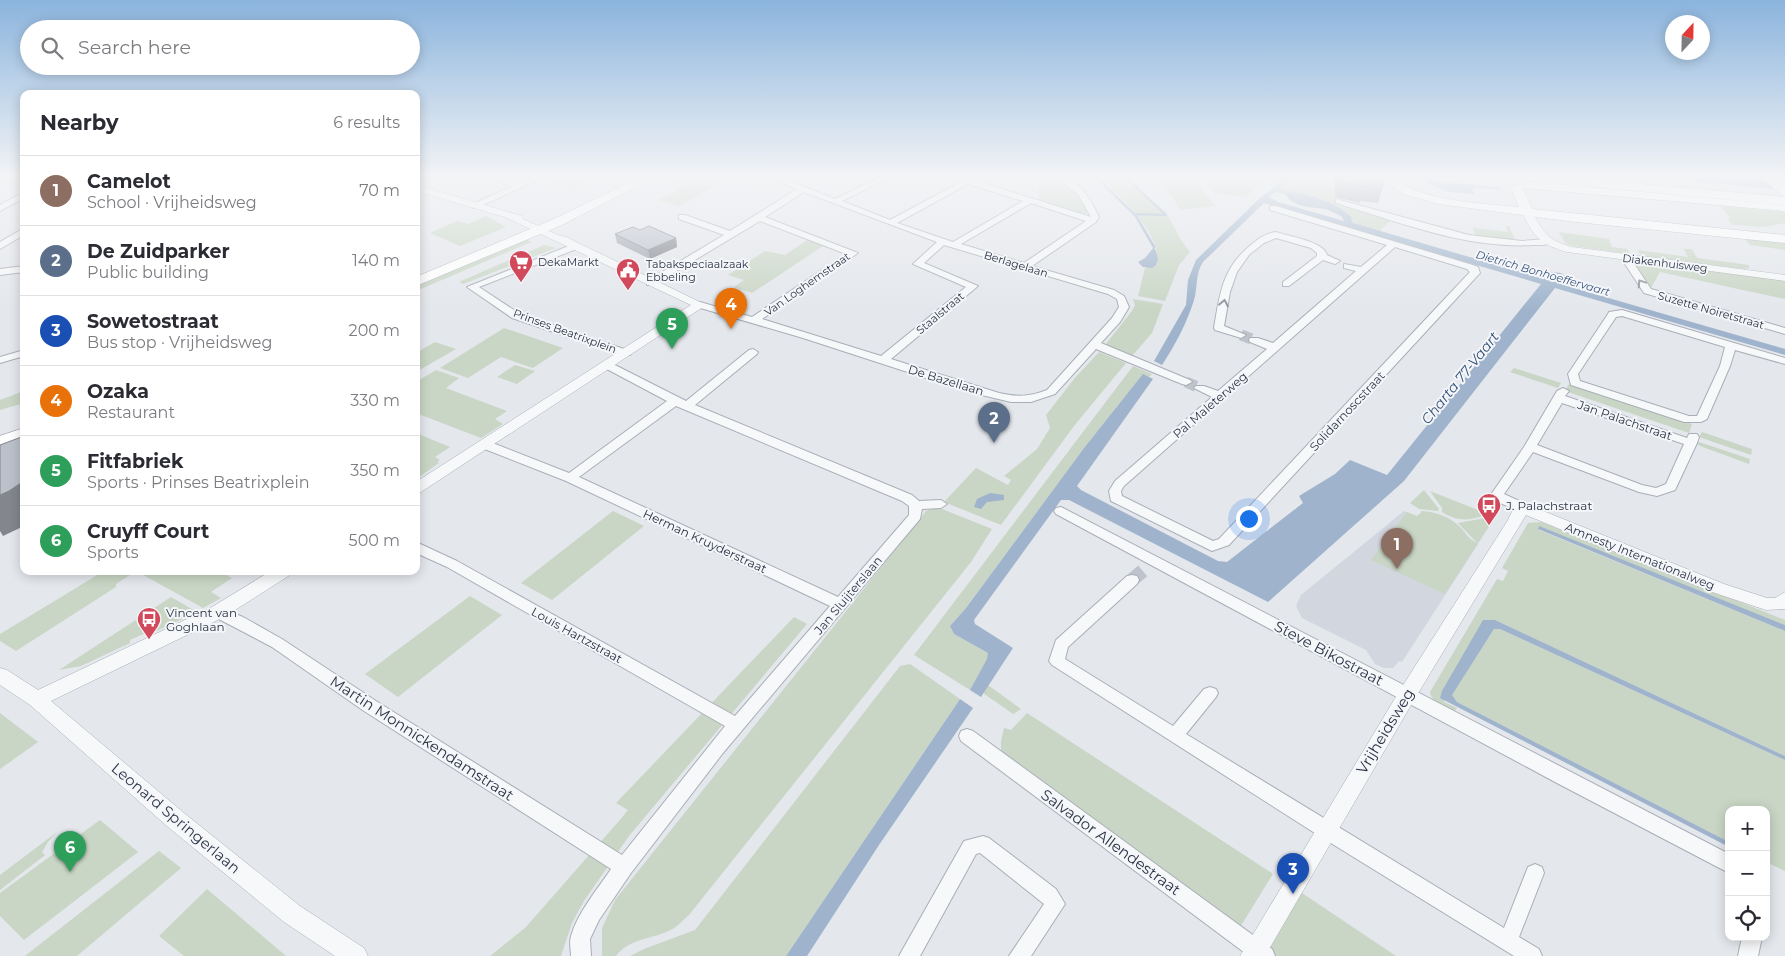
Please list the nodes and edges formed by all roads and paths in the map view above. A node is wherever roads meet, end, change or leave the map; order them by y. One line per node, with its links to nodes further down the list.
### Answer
1 (521, 221): 16 (street)
2 (559, 221): 16 (main road)
3 (562, 221): 16 (main road)
4 (692, 221): 20 (street)
5 (755, 221): 20 (street)
6 (766, 221): 43 (street, Van Loghemstraat)
7 (882, 221): 15 (street, Berlagelaan)
8 (896, 221): 15 (street)
9 (995, 221): 25 (street)
10 (1092, 221): 32 (street)
11 (1315, 221): 24 (street)
12 (1409, 221): 23 (street, Diakenhuisweg)
13 (1532, 221): 23 (street)
14 (1630, 221): 18 (main road)
15 (890, 224): 22 (street, Berlagelaan)
16 (544, 230): 27 (street); 36 (main road); 38 (main road)
17 (1785, 232): 18 (main road)
18 (1744, 233): 21 (main road)
19 (20, 234): 26 (street)
20 (732, 235): 39 (street)
21 (1785, 239)
22 (943, 241): 25 (street, Berlagelaan); 54 (street, Staalstraat)
23 (1547, 242): 29 (street, Diakenhuisweg)
24 (1393, 244): 34 (street, Pal Maleterweg); 75 (street, Solidarnoscstraat)
25 (954, 245): 32 (street, Berlagelaan)
26 (0, 246)
27 (576, 246): 39 (street); 51 (street, Prinses Beatrixplein)
28 (1322, 257): 30 (street); 40 (street); 45 (street, one-way to 28)
29 (1626, 258): 37 (street, Diakenhuisweg); 44 (street, Suzette Noiretstraat, one-way to 29)
30 (1335, 261)
31 (1347, 266): 34 (street)
32 (1024, 267): 41 (street, Berlagelaan)
33 (20, 270): 35 (street)
34 (1362, 270): 49 (street, Pal Maleterweg)
35 (0, 272)
36 (420, 274)
37 (1785, 278)
38 (420, 280)
39 (650, 283): 42 (street)
40 (1286, 284)
41 (1121, 298): 47 (street, De Bazellaan)
42 (700, 305): 43 (street); 51 (street, Prinses Beatrixplein)
43 (754, 320): 54 (street, De Bazellaan)
44 (1785, 331)
45 (1241, 335)
46 (1254, 340): 49 (street)
47 (1094, 344): 54 (street, De Bazellaan); 57 (street)
48 (1731, 345): 48 (street); 55 (street)
49 (1275, 348): 59 (street, Pal Maleterweg)
50 (753, 352): 61 (street)
51 (626, 353): 56 (street, Prinses Beatrixplein)
52 (20, 354): 53 (street)
53 (0, 360)
54 (883, 360)
55 (1785, 361)
56 (606, 366): 60 (street); 64 (street)
57 (1186, 382)
58 (1200, 388): 59 (street)
59 (1220, 396): 75 (street, Pal Maleterweg)
60 (675, 401): 61 (street); 68 (street)
61 (687, 406): 71 (street)
62 (20, 434): 63 (main road)
63 (0, 442)
64 (486, 445): 68 (street); 69 (street)
65 (20, 446): 67 (main road)
66 (1530, 447): 66 (street, Jan Palachstraat); 70 (street, Jan Palachstraat)
67 (0, 454)
68 (570, 478): 80 (street, Herman Kruyderstraat)
69 (420, 486)
70 (1496, 496): 73 (street, Amnesty Internationalweg)
71 (916, 504): 72 (street); 80 (street, Jan Sluijterslaan)
72 (941, 504)
73 (1521, 508): 79 (street, Amnesty Internationalweg); 84 (street, Vrijheidsweg)
74 (1061, 511): 84 (street, Steve Bikostraat)
75 (1212, 546)
76 (420, 548): 86 (street, Louis Hartzstraat)
77 (278, 575): 81 (street)
78 (1132, 580): 87 (street)
79 (1785, 598)
80 (840, 604): 86 (street, Jan Sluijterslaan)
81 (218, 612): 85 (street); 91 (street, Martin Monnickendamstraat)
82 (0, 675): 85 (street, Leonard Springerlaan)
83 (1210, 693): 87 (street)
84 (1407, 695): 89 (street, Vrijheidsweg); 90 (street, Steve Bikostraat)
85 (37, 700): 96 (street, Leonard Springerlaan)
86 (737, 725): 91 (street, Jan Sluijterslaan)
87 (1176, 734): 89 (street)
88 (967, 736): 95 (street, Salvador Allendestraat)
89 (1327, 830): 93 (street); 95 (street, Vrijheidsweg)
90 (1725, 862)
91 (624, 867): 97 (street, Jan Sluijterslaan)
92 (1535, 874): 93 (street)
93 (1508, 941): 100 (street)
94 (1751, 941): 101 (street)
95 (1257, 953)
96 (356, 956)
97 (581, 956)
98 (909, 956): 99 (street)
99 (1018, 956)
100 (1532, 956)
101 (1748, 956)

